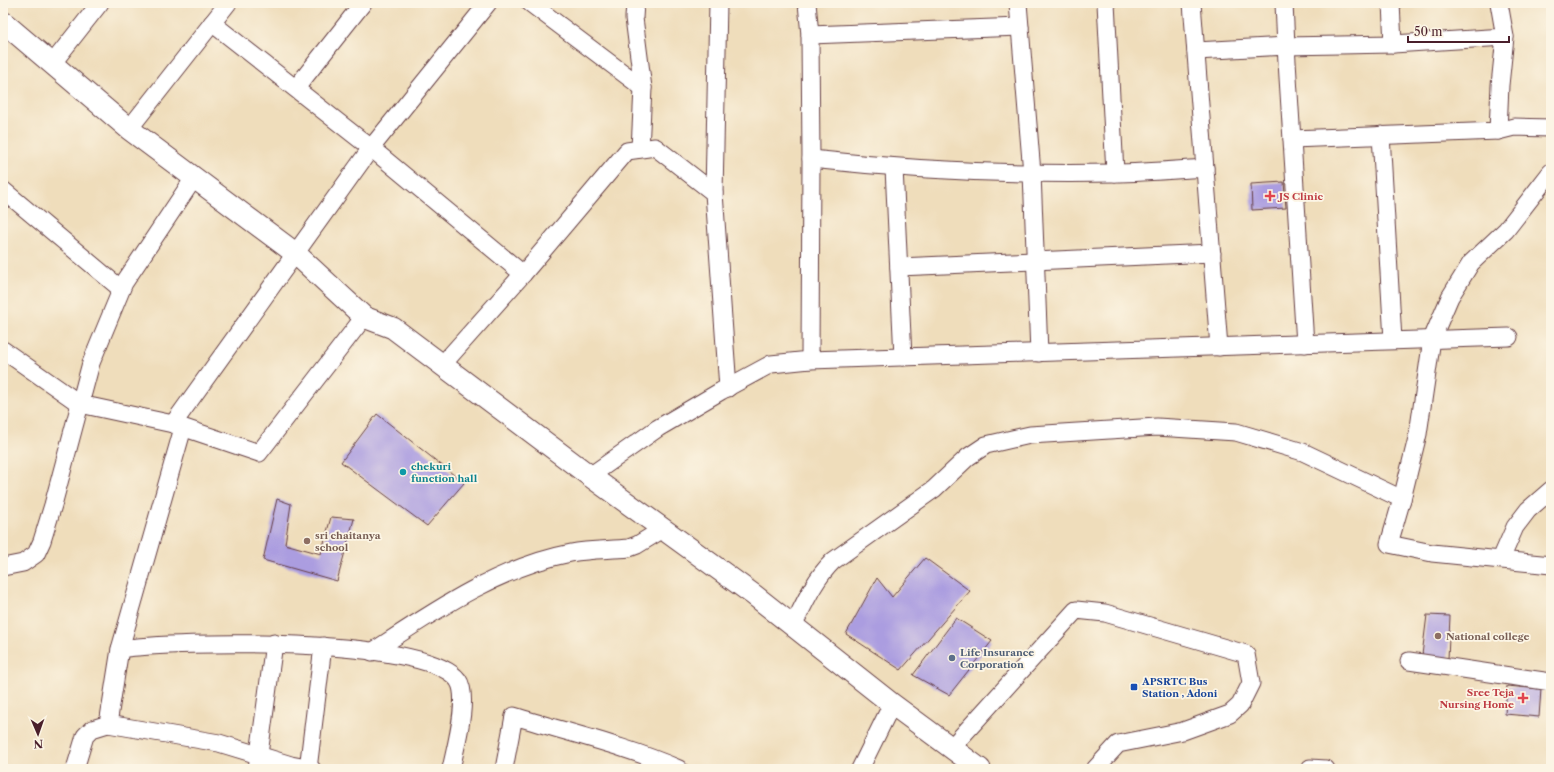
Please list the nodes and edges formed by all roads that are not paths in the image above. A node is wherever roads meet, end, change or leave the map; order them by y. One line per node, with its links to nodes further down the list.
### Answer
1 (100, 3): 23 (street)
2 (228, 3): 16 (street)
3 (363, 3): 24 (street)
4 (488, 3): 31 (street)
5 (530, 3): 25 (street)
6 (635, 3): 25 (street)
7 (718, 3): 41 (street)
8 (807, 3): 18 (street)
9 (1018, 3): 17 (street)
10 (1106, 3): 38 (street)
11 (1192, 3): 22 (street)
12 (1284, 3): 21 (street)
13 (1391, 3): 20 (street)
14 (1499, 3): 19 (street)
15 (3, 22): 23 (main road)
16 (212, 22): 24 (street); 27 (street)
17 (1020, 27): 18 (street); 37 (street)
18 (810, 35): 33 (street)
19 (1504, 38): 20 (street); 28 (street)
20 (1394, 44): 21 (street)
21 (1286, 46): 22 (street); 30 (street)
22 (1196, 50): 35 (street)
23 (52, 64): 27 (main road)
24 (296, 88): 31 (street)
25 (643, 88): 32 (street)
26 (1551, 128): 28 (street)
27 (129, 130): 39 (main road)
28 (1498, 131): 29 (street)
29 (1381, 135): 30 (street); 51 (street)
30 (1292, 139): 52 (street)
31 (371, 148): 42 (street); 46 (street)
32 (640, 149): 41 (street); 46 (street)
33 (811, 159): 34 (street); 57 (street)
34 (894, 168): 37 (street); 45 (street)
35 (1205, 168): 38 (street); 43 (street)
36 (1551, 172): 50 (street)
37 (1032, 173): 38 (street); 44 (street)
38 (1115, 173)
39 (194, 178): 42 (main road); 47 (street)
40 (3, 190): 47 (street)
41 (714, 193): 59 (street)
42 (295, 253): 48 (main road); 61 (street)
43 (1212, 253): 44 (street); 53 (street)
44 (1036, 260): 45 (street); 55 (street)
45 (899, 267): 56 (street)
46 (523, 274): 58 (street)
47 (121, 289): 60 (street)
48 (364, 317): 58 (main road); 61 (street)
49 (1509, 337): 50 (street)
50 (1432, 339): 51 (street); 64 (street)
51 (1393, 340): 52 (street)
52 (1305, 344): 53 (street)
53 (1219, 347): 55 (street)
54 (3, 350): 60 (street)
55 (1040, 353): 56 (street)
56 (903, 357): 57 (street)
57 (810, 360): 59 (street)
58 (442, 365): 62 (main road)
59 (728, 388): 62 (street)
60 (80, 404): 61 (street); 68 (street)
61 (178, 426): 72 (street)
62 (590, 476): 65 (main road)
63 (1551, 490): 66 (street)
64 (1402, 499): 66 (street); 69 (street)
65 (663, 529): 69 (main road); 73 (street)
66 (1501, 559): 67 (street)
67 (1551, 565)
68 (3, 566)
69 (794, 626): 76 (main road)
70 (274, 643): 71 (street); 72 (street); 79 (street)
71 (323, 646): 73 (street); 81 (street)
72 (120, 649): 77 (street)
73 (372, 652): 82 (street)
74 (1409, 661): 75 (street)
75 (1551, 682)
76 (892, 704): 78 (main road); 85 (street)
77 (108, 724): 79 (street); 80 (street)
78 (951, 748): 86 (main road); 87 (street)
79 (258, 762): 81 (street)
80 (75, 769)
81 (309, 769)
82 (451, 769)
83 (504, 769): 84 (street)
84 (679, 769)
85 (860, 769)
86 (980, 769)
87 (1095, 769)

